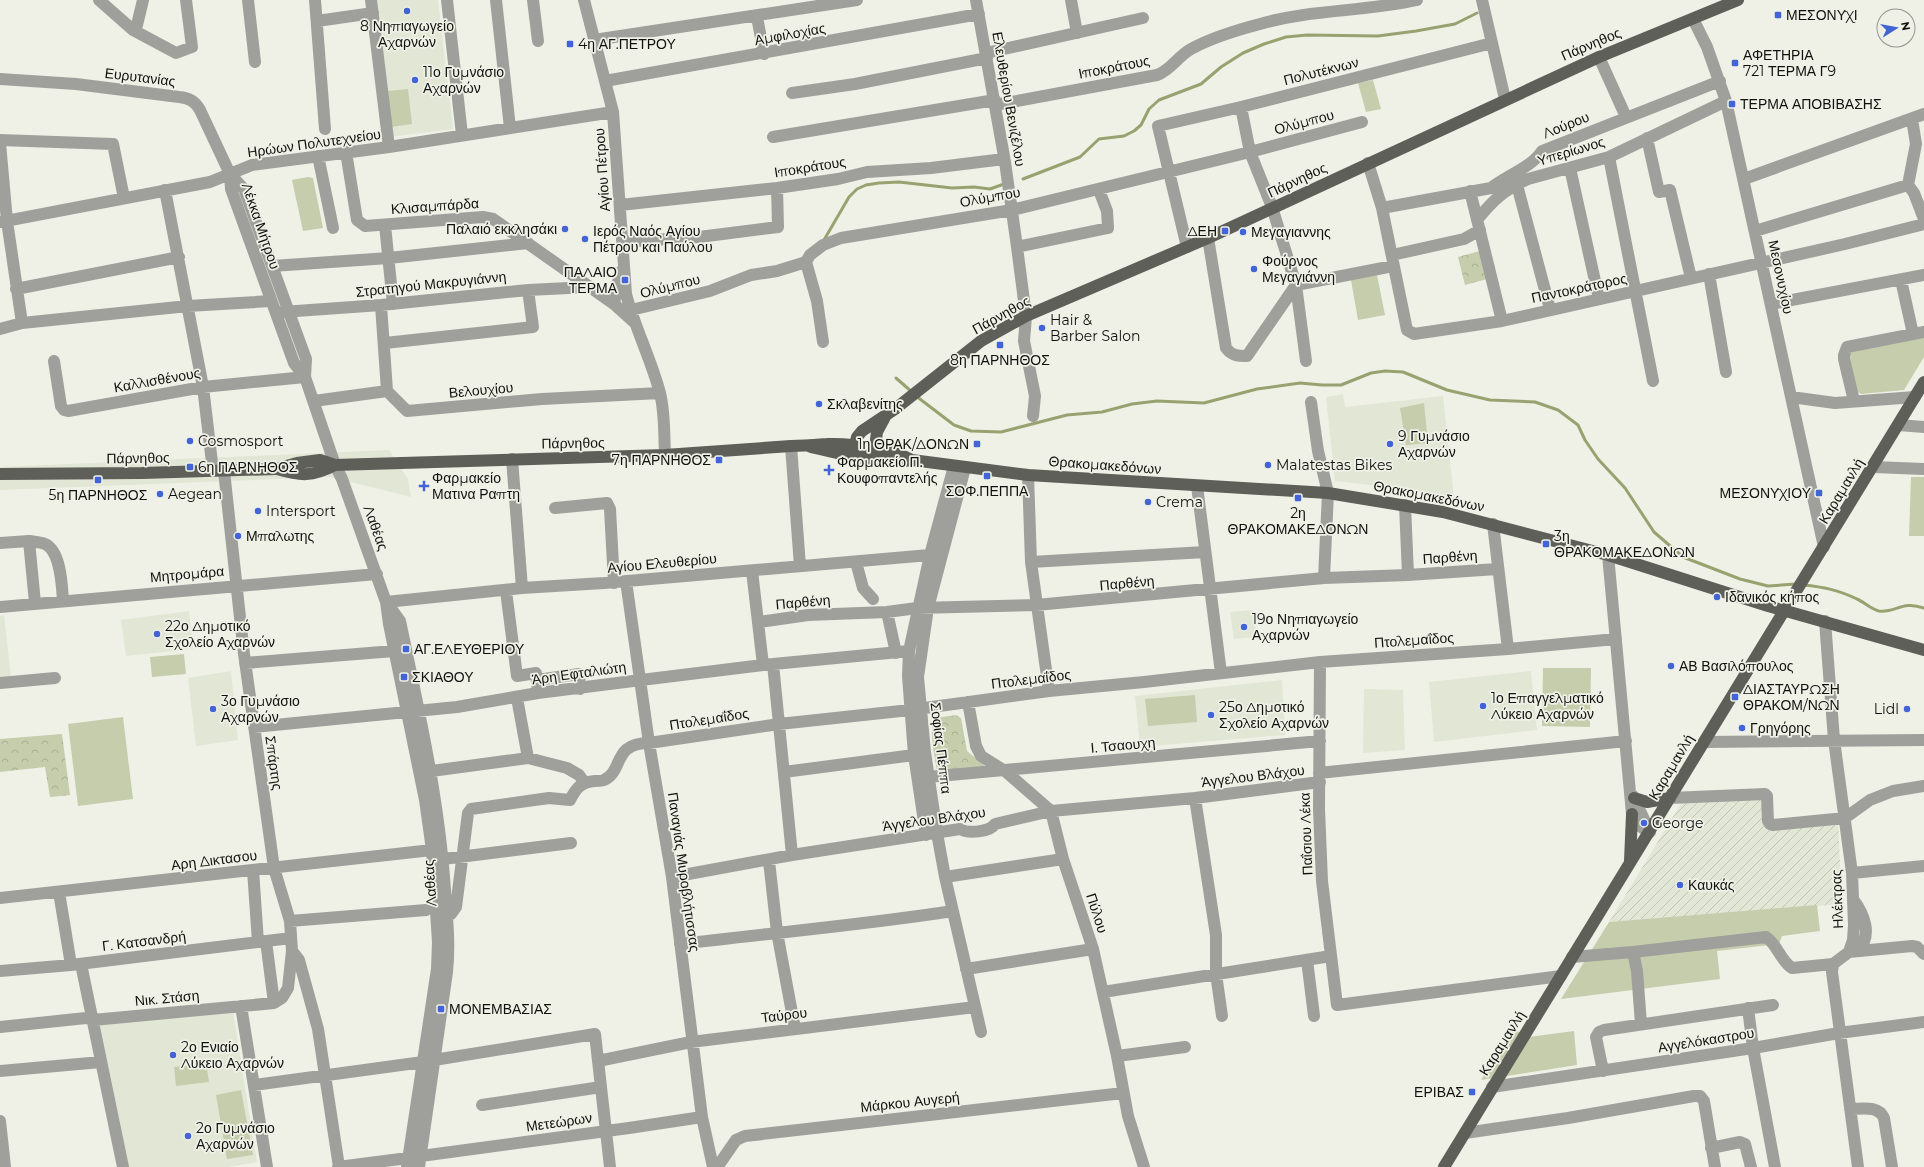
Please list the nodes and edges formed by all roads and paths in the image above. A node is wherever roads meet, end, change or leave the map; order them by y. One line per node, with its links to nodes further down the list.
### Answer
1 (99, 0): 23 (street)
2 (143, 0): 23 (street)
3 (186, 0): 23 (street)
4 (248, 0): 31 (street)
5 (315, 0): 22 (street)
6 (372, 0): 17 (street)
7 (447, 0): 47 (street)
8 (496, 0): 45 (street)
9 (533, 0): 26 (street)
10 (586, 0): 25 (street, Αγίου Πέτρου)
11 (857, 0): 19 (street)
12 (976, 0): 18 (street, Ελευθερίου Βενιζέλου)
13 (1071, 0): 24 (street)
14 (1417, 0): 38 (street, Ιποκράτους)
15 (1482, 0): 27 (street)
16 (1738, 0): 21 (main road, Πάρνηθος)
17 (373, 13): 22 (street); 51 (street)
18 (979, 14): 28 (street, Αμφιλοχίας); 29 (street, Ελευθερίου Βενιζέλου)
19 (757, 17): 25 (street); 28 (street)
20 (1144, 18): 24 (street)
21 (1693, 19): 30 (main road, Πάρνηθος); 34 (street, Μεσονυχίου)
22 (317, 21): 46 (street)
23 (133, 30)
24 (1077, 33): 29 (street)
25 (594, 40): 33 (street, Αγίου Πέτρου)
26 (538, 41)
27 (1492, 43): 36 (street); 39 (street, Πολυτέκνων)
28 (764, 54): 33 (street, Αμφιλοχίας)
29 (987, 55): 35 (street); 38 (street, Ελευθερίου Βενιζέλου)
30 (1599, 56): 36 (main road, Πάρνηθος); 42 (street)
31 (255, 62)
32 (0, 79): 60 (street, Ευρυτανίας)
33 (605, 81): 40 (street, Αγίου Πέτρου)
34 (1720, 81): 37 (street, Μεσονυχίου); 42 (street, Λούρου)
35 (792, 93)
36 (1505, 99): 57 (main road, Πάρνηθος)
37 (1726, 101): 49 (street, Υπερίωνος); 61 (street, Μεσονυχίου)
38 (995, 102): 48 (street, Ιποκράτους); 56 (street, Ελευθερίου Βενιζέλου)
39 (1241, 107): 53 (street); 59 (street, Πολυτέκνων)
40 (613, 112): 45 (street, Ηρώων Πολυτεχνείου); 69 (street, Αγίου Πέτρου)
41 (1924, 114): 43 (street)
42 (1626, 117): 67 (street, Λούρου)
43 (1912, 119): 61 (street); 63 (street)
44 (1362, 122): 53 (street, Ολύμπου)
45 (510, 128): 47 (street, Ηρώων Πολυτεχνείου)
46 (325, 129)
47 (462, 135): 51 (street, Ηρώων Πολυτεχνείου)
48 (773, 137)
49 (1647, 138): 55 (street, Υπερίωνος); 93 (street)
50 (0, 141): 68 (street); 74 (street)
51 (389, 147): 52 (street, Ηρώων Πολυτεχνείου)
52 (346, 152): 54 (street, Ηρώων Πολυτεχνείου); 76 (street, Κλισαμπάρδα)
53 (1250, 152): 59 (street, Ολύμπου); 70 (street)
54 (318, 156): 60 (street, Ηρώων Πολυτεχνείου); 78 (street)
55 (1609, 157): 58 (street, Υπερίωνος); 99 (street)
56 (1004, 160): 64 (street, Ιποκράτους); 72 (street, Ελευθερίου Βενιζέλου)
57 (1368, 163): 70 (main road, Πάρνηθος); 71 (street, Παντοκράτορος)
58 (1570, 168): 62 (street, Υπερίωνος); 100 (street)
59 (1170, 173): 66 (street, Ολύμπου); 84 (street)
60 (230, 174): 65 (street, Ηρώων Πολυτεχνείου); 90 (street, Λέκκα Μήτρου); 101 (street, Λέκκα Μήτρου)
61 (1744, 179): 79 (street, Μεσονυχίου)
62 (1517, 185): 77 (street, Υπερίωνος); 107 (street)
63 (1908, 185): 73 (street); 79 (street)
64 (777, 188): 69 (street, Ιποκράτους); 81 (street)
65 (165, 190): 68 (street, Ηρώων Πολυτεχνείου); 85 (street, Σπάρτης)
66 (1099, 190): 72 (street, Ολύμπου); 83 (street)
67 (1470, 191): 71 (street, Λούρου); 77 (street)
68 (124, 198): 74 (street, Ηρώων Πολυτεχνείου)
69 (620, 206): 81 (street, Αγίου Πέτρου)
70 (1272, 207): 80 (main road, Πάρνηθος); 95 (street)
71 (1382, 208): 87 (street, Παντοκράτορος)
72 (1012, 210): 83 (street, Ελευθερίου Βενιζέλου); 88 (street, Ολύμπου)
73 (1924, 219)
74 (3, 222): 97 (street)
75 (1924, 224): 89 (street, Παντοκράτορος)
76 (385, 225): 82 (street, Κλισαμπάρδα); 86 (street)
77 (1478, 225): 87 (street); 112 (street)
78 (333, 228)
79 (1755, 231): 89 (street, Μεσονυχίου)
80 (1208, 238): 84 (main road, Πάρνηθος); 95 (street)
81 (623, 242): 103 (street); 108 (street, Αγίου Πέτρου)
82 (528, 243): 86 (street); 96 (street, Κλισαμπάρδα)
83 (1017, 247): 111 (street, Ελευθερίου Βενιζέλου)
84 (1186, 247): 111 (main road, Πάρνηθος)
85 (179, 257): 97 (street); 105 (street, Σπάρτης)
86 (389, 258): 90 (street); 102 (street)
87 (1392, 260): 95 (street); 112 (street, Παντοκράτορος)
88 (806, 262): 108 (street, Ολύμπου); 117 (street)
89 (1761, 263): 91 (street, Παντοκράτορος); 104 (street, Μεσονυχίου)
90 (272, 266): 109 (street, Λέκκα Μήτρου)
91 (1709, 274): 93 (street, Παντοκράτορος); 121 (street)
92 (1924, 275): 94 (street)
93 (1691, 278): 99 (street, Παντοκράτορος)
94 (1901, 280): 104 (street); 115 (street)
95 (1296, 285): 120 (street)
96 (589, 286): 98 (street, Στρατηγού Μακρυγιάννη); 103 (street, Κλισαμπάρδα)
97 (16, 289): 113 (street)
98 (528, 290): 102 (street, Στρατηγού Μακρυγιάννη); 118 (street)
99 (1635, 291): 100 (street, Παντοκράτορος); 123 (street)
100 (1599, 299): 107 (street, Παντοκράτορος)
101 (271, 301): 105 (street); 110 (street, Λέκκα Μήτρου)
102 (393, 304): 106 (street, Στρατηγού Μακρυγιάννη)
103 (614, 304): 116 (street, Κλισαμπάρδα)
104 (1771, 304): 128 (street, Μεσονυχίου)
105 (188, 306): 113 (street); 125 (street, Σπάρτης)
106 (381, 306): 109 (street, Στρατηγού Μακρυγιάννη); 118 (street)
107 (1550, 309): 112 (street, Παντοκράτορος)
108 (631, 310): 116 (street, Αγίου Πέτρου)
109 (289, 311): 110 (street, Στρατηγού Μακρυγιάννη); 122 (street, Λέκκα Μήτρου)
110 (276, 313): 122 (street, Λέκκα Μήτρου)
111 (1026, 316): 133 (street, Ελευθερίου Βενιζέλου); 134 (main road, Πάρνηθος)
112 (1502, 320)
113 (22, 323): 114 (street)
114 (0, 329)
115 (1918, 333): 131 (street)
116 (640, 336): 127 (street, Αγίου Πέτρου)
117 (823, 342)
118 (385, 343): 126 (street)
119 (54, 361): 125 (street, Καλλισθένους)
120 (1306, 361)
121 (1726, 372)
122 (305, 377): 125 (street, Καλλισθένους); 130 (street, Λέκκα Μήτρου)
123 (1653, 381)
124 (1924, 382): 129 (main road, Καραμανλή)
125 (203, 387): 146 (street, Σπάρτης)
126 (387, 391): 127 (street, Βελουχίου); 130 (street)
127 (660, 393): 140 (street, Αγίου Πέτρου)
128 (1791, 397): 131 (street); 156 (street, Μεσονυχίου)
129 (1915, 397): 131 (street); 135 (main road, Καραμανλή)
130 (314, 401): 142 (street, Λέκκα Μήτρου)
131 (1854, 401)
132 (1311, 402): 150 (street)
133 (1033, 416)
134 (885, 417): 138 (main road, Πάρνηθος); 139 (main road, Πάρνηθος)
135 (1898, 425): 136 (street); 144 (main road, Καραμανλή)
136 (1924, 427)
137 (791, 446): 138 (main road, Πάρνηθος); 140 (main road, Πάρνηθος); 162 (street)
138 (854, 451): 139 (main road, Πάρνηθος)
139 (874, 454): 143 (main road, Θρακομακεδόνων)
140 (665, 455): 141 (main road, Πάρνηθος)
141 (512, 459): 142 (main road, Πάρνηθος); 171 (street)
142 (335, 465): 146 (main road, Πάρνηθος); 165 (street, Λαθέας)
143 (960, 467): 148 (main road, Θρακομακεδόνων); 158 (street, Σοφίας Πέππα)
144 (1873, 467): 145 (street); 156 (main road, Καραμανλή)
145 (1924, 469)
146 (218, 471): 147 (main road, Πάρνηθος); 170 (street, Σπάρτης)
147 (0, 474)
148 (1028, 475): 149 (main road, Θρακομακεδόνων); 161 (street)
149 (1197, 486): 150 (main road, Θρακομακεδόνων); 157 (street)
150 (1328, 493): 151 (main road, Θρακομακεδόνων); 167 (street)
151 (1405, 505): 153 (main road, Θρακομακεδόνων); 166 (street)
152 (555, 508): 168 (street)
153 (1493, 524): 159 (main road, Θρακομακεδόνων); 163 (street)
154 (29, 541): 155 (street); 175 (street); 177 (street)
155 (0, 543)
156 (1824, 546): 181 (main road, Καραμανλή)
157 (1206, 552): 161 (street); 172 (street)
158 (935, 555): 160 (street, Αγίου Ελευθερίου); 180 (street, Σοφίας Πέππα)
159 (1608, 555): 181 (main road, Θρακομακεδόνων); 185 (street)
160 (856, 562): 162 (street, Αγίου Ελευθερίου); 174 (street)
161 (1031, 562): 178 (street)
162 (800, 566): 164 (street, Αγίου Ελευθερίου)
163 (1497, 568): 166 (street, Παρθένη); 186 (street)
164 (752, 571): 169 (street, Αγίου Ελευθερίου); 184 (street)
165 (377, 574): 170 (street, Μητρομάρα); 176 (street, Λαθέας)
166 (1408, 575): 167 (street, Παρθένη)
167 (1324, 578): 172 (street, Παρθένη)
168 (614, 582): 169 (street, Αγίου Ελευθερίου); 171 (street, Αγίου Ελευθερίου)
169 (626, 582): 197 (street, Παναγιάς Μυροβλήτισσας)
170 (236, 585): 175 (street, Μητρομάρα); 192 (street, Σπάρτης)
171 (522, 588): 173 (street, Αγίου Ελευθερίου)
172 (1210, 590): 178 (street, Παρθένη); 194 (street)
173 (506, 591): 176 (street, Αγίου Ελευθερίου); 196 (street)
174 (873, 599)
175 (63, 601): 177 (street, Μητρομάρα)
176 (386, 602): 188 (street, Λαθέας); 205 (street, Λαθέας)
177 (35, 603): 179 (street, Μητρομάρα)
178 (1036, 605): 180 (street, Παρθένη); 200 (street)
179 (0, 607)
180 (922, 608): 182 (street, Παρθένη); 189 (street, Σοφίας Πέππα); 204 (street, Σοφίας Πέππα)
181 (1785, 611): 183 (main road, Θρακομακεδόνων); 212 (main road, Καραμανλή)
182 (887, 612): 184 (street, Παρθένη); 190 (street)
183 (1825, 621): 187 (main road, Θρακομακεδόνων); 208 (street, Ηλέκτρας)
184 (758, 622): 193 (street)
185 (1616, 639): 186 (street, Πτολεμαΐδος); 211 (street)
186 (1508, 649): 191 (street, Πτολεμαΐδος)
187 (1924, 650)
188 (394, 651): 192 (street); 205 (street, Λαθέας)
189 (909, 651): 190 (street, Άρη Εφταλιώτη); 204 (street, Σοφίας Πέππα)
190 (896, 653): 193 (street, Άρη Εφταλιώτη)
191 (1320, 662): 194 (street, Πτολεμαΐδος); 210 (street, Παΐσιου Λέκα)
192 (245, 664): 207 (street, Σπάρτης)
193 (768, 664): 197 (street, Άρη Εφταλιώτη); 206 (street)
194 (1221, 673): 200 (street, Πτολεμαΐδος)
195 (55, 678): 198 (street)
196 (537, 680): 199 (street); 201 (street)
197 (641, 680): 199 (street, Άρη Εφταλιώτη); 213 (street, Παναγιάς Μυροβλήτισσας)
198 (0, 683)
199 (580, 689): 201 (street, Άρη Εφταλιώτη)
200 (1049, 691): 203 (street, Πτολεμαΐδος)
201 (538, 694): 202 (street, Άρη Εφταλιώτη)
202 (517, 698): 205 (street, Άρη Εφταλιώτη); 215 (street)
203 (968, 702): 204 (street, Πτολεμαΐδος); 216 (street)
204 (915, 709): 206 (street, Πτολεμαΐδος); 214 (street, Σοφίας Πέππα); 219 (street, Σοφίας Πέππα)
205 (412, 711): 207 (street, Άρη Εφταλιώτη); 217 (street, Λαθέας)
206 (779, 724): 213 (street, Πτολεμαΐδος); 218 (street)
207 (254, 727): 240 (street, Σπάρτης)
208 (1834, 740): 209 (street); 212 (street); 228 (street, Ηλέκτρας)
209 (1924, 740)
210 (1320, 741): 216 (street, Ι. Τσαουχη); 220 (street, Παΐσιου Λέκα)
211 (1626, 741): 220 (street, Άγγελου Βλάχου); 223 (street)
212 (1704, 742): 225 (main road, Καραμανλή)
213 (649, 743): 221 (street, Πτολεμαΐδος); 243 (street, Παναγιάς Μυροβλήτισσας)
214 (914, 755): 218 (street); 230 (street, Σοφίας Πέππα)
215 (528, 758): 217 (street); 221 (street)
216 (1005, 771): 219 (street, Ι. Τσαουχη); 226 (street)
217 (426, 772): 232 (street, Λαθέας); 235 (street, Λαθέας)
218 (784, 772): 233 (street)
219 (928, 777): 230 (street, Σοφίας Πέππα)
220 (1319, 778): 224 (street, Άγγελου Βλάχου); 259 (street, Παΐσιου Λέκα)
221 (584, 782): 234 (street)
222 (1924, 786): 228 (street)
223 (1632, 795): 225 (main road); 227 (street); 229 (street)
224 (1195, 798): 226 (street, Άγγελου Βλάχου); 266 (street)
225 (1670, 798): 228 (street); 229 (main road, Καραμανλή)
226 (1051, 811): 230 (street, Άγγελου Βλάχου); 236 (street, Πύλου)
227 (1632, 814): 229 (street); 238 (main road)
228 (1845, 818): 242 (street, Ηλέκτρας)
229 (1650, 832): 238 (main road, Καραμανλή)
230 (932, 834): 233 (street, Άγγελου Βλάχου); 244 (street, Σοφίας Πέππα)
231 (572, 843): 234 (street)
232 (432, 850): 240 (street, Αρη Δικτασου); 248 (street, Λαθέας)
233 (792, 855): 237 (street, Άγγελου Βλάχου)
234 (461, 857): 235 (street); 248 (street)
235 (443, 859): 248 (street, Λαθέας)
236 (1063, 859): 244 (street); 254 (street, Πύλου)
237 (768, 861): 243 (street, Άγγελου Βλάχου); 250 (street)
238 (1630, 865): 260 (main road, Καραμανλή)
239 (1924, 866): 242 (street)
240 (274, 868): 241 (street, Αρη Δικτασου); 249 (street, Σπάρτης)
241 (253, 870): 245 (street, Αρη Δικτασου); 252 (street)
242 (1852, 873): 256 (street, Ηλέκτρας)
243 (672, 877): 253 (street, Παναγιάς Μυροβλήτισσας)
244 (945, 877): 247 (street, Σοφίας Πέππα)
245 (59, 892): 246 (street, Αρη Δικτασου); 262 (street)
246 (0, 898)
247 (953, 911): 250 (street); 264 (street, Σοφίας Πέππα)
248 (437, 913): 249 (street); 289 (street, Λαθέας)
249 (290, 921): 251 (street, Σπάρτης)
250 (777, 932): 253 (street); 282 (street)
251 (291, 938): 252 (street, Γ. Κατσανδρή); 255 (street, Σπάρτης)
252 (262, 942): 262 (street, Γ. Κατσανδρή); 271 (street)
253 (680, 944): 285 (street, Παναγιάς Μυροβλήτισσας)
254 (1093, 949): 264 (street); 269 (street, Πύλου)
255 (292, 951): 268 (street); 270 (street)
256 (1854, 951): 258 (street); 263 (street)
257 (1633, 952): 260 (street); 263 (street); 279 (street)
258 (1924, 954)
259 (1331, 956): 261 (street); 267 (street, Παΐσιου Λέκα)
260 (1572, 957): 267 (main road, Καραμανλή)
261 (1307, 960): 266 (street); 277 (street)
262 (76, 964): 265 (street, Γ. Κατσανδρή); 278 (street)
263 (1833, 964): 284 (street)
264 (966, 969): 274 (street, Σοφίας Πέππα)
265 (0, 971)
266 (1216, 974): 269 (street); 276 (street)
267 (1561, 976): 296 (main road, Καραμανλή)
268 (288, 988): 270 (street); 271 (street)
269 (1103, 992): 288 (street, Πύλου)
270 (308, 995): 294 (street)
271 (274, 1003): 273 (street, Νικ. Στάση)
272 (1774, 1005): 275 (street)
273 (241, 1006): 278 (street, Νικ. Στάση); 295 (street)
274 (975, 1007): 282 (street, Ταύρου); 283 (street, Σοφίας Πέππα)
275 (1748, 1008): 279 (street); 287 (street)
276 (1222, 1016)
277 (1314, 1016)
278 (92, 1020): 281 (street, Νικ. Στάση); 291 (street)
279 (1641, 1024): 293 (street)
280 (1923, 1025): 284 (street, Αγγελόκαστρου)
281 (0, 1027)
282 (795, 1029): 285 (street, Ταύρου)
283 (981, 1032)
284 (1839, 1033): 287 (street, Αγγελόκαστρου); 300 (street)
285 (691, 1042): 290 (street, Ταύρου); 301 (street, Παναγιάς Μυροβλήτισσας)
286 (1185, 1046): 288 (street)
287 (1754, 1048): 293 (street, Αγγελόκαστρου); 318 (street)
288 (1117, 1056): 298 (street, Πύλου)
289 (428, 1061): 290 (street); 294 (street); 306 (street, Λαθέας); 307 (street, Λαθέας)
290 (598, 1061): 297 (street)
291 (101, 1062): 292 (street); 309 (street)
292 (0, 1071)
293 (1603, 1071): 296 (street, Αγγελόκαστρου)
294 (324, 1075): 295 (street); 311 (street)
295 (254, 1085): 310 (street)
296 (1492, 1087): 304 (main road, Καραμανλή)
297 (601, 1088): 299 (street); 303 (street)
298 (1123, 1093): 313 (street, Μάρκου Αυγερή); 314 (street, Πύλου)
299 (482, 1105)
300 (1850, 1109): 319 (street); 320 (street)
301 (702, 1117): 303 (street, Μετεώρων); 313 (street, Παναγιάς Μυροβλήτισσας)
302 (0, 1122): 308 (street)
303 (606, 1131): 306 (street, Μετεώρων); 312 (street)
304 (1465, 1133): 305 (street); 315 (main road, Καραμανλή)
305 (1711, 1148): 316 (street); 317 (street)
306 (420, 1161)
307 (408, 1162): 311 (street)
308 (5, 1167)
309 (123, 1167)
310 (267, 1167)
311 (339, 1167)
312 (610, 1167)
313 (714, 1167)
314 (1144, 1167)
315 (1444, 1167)
316 (1715, 1167)
317 (1751, 1167)
318 (1775, 1167)
319 (1858, 1167)
320 (1892, 1167)

